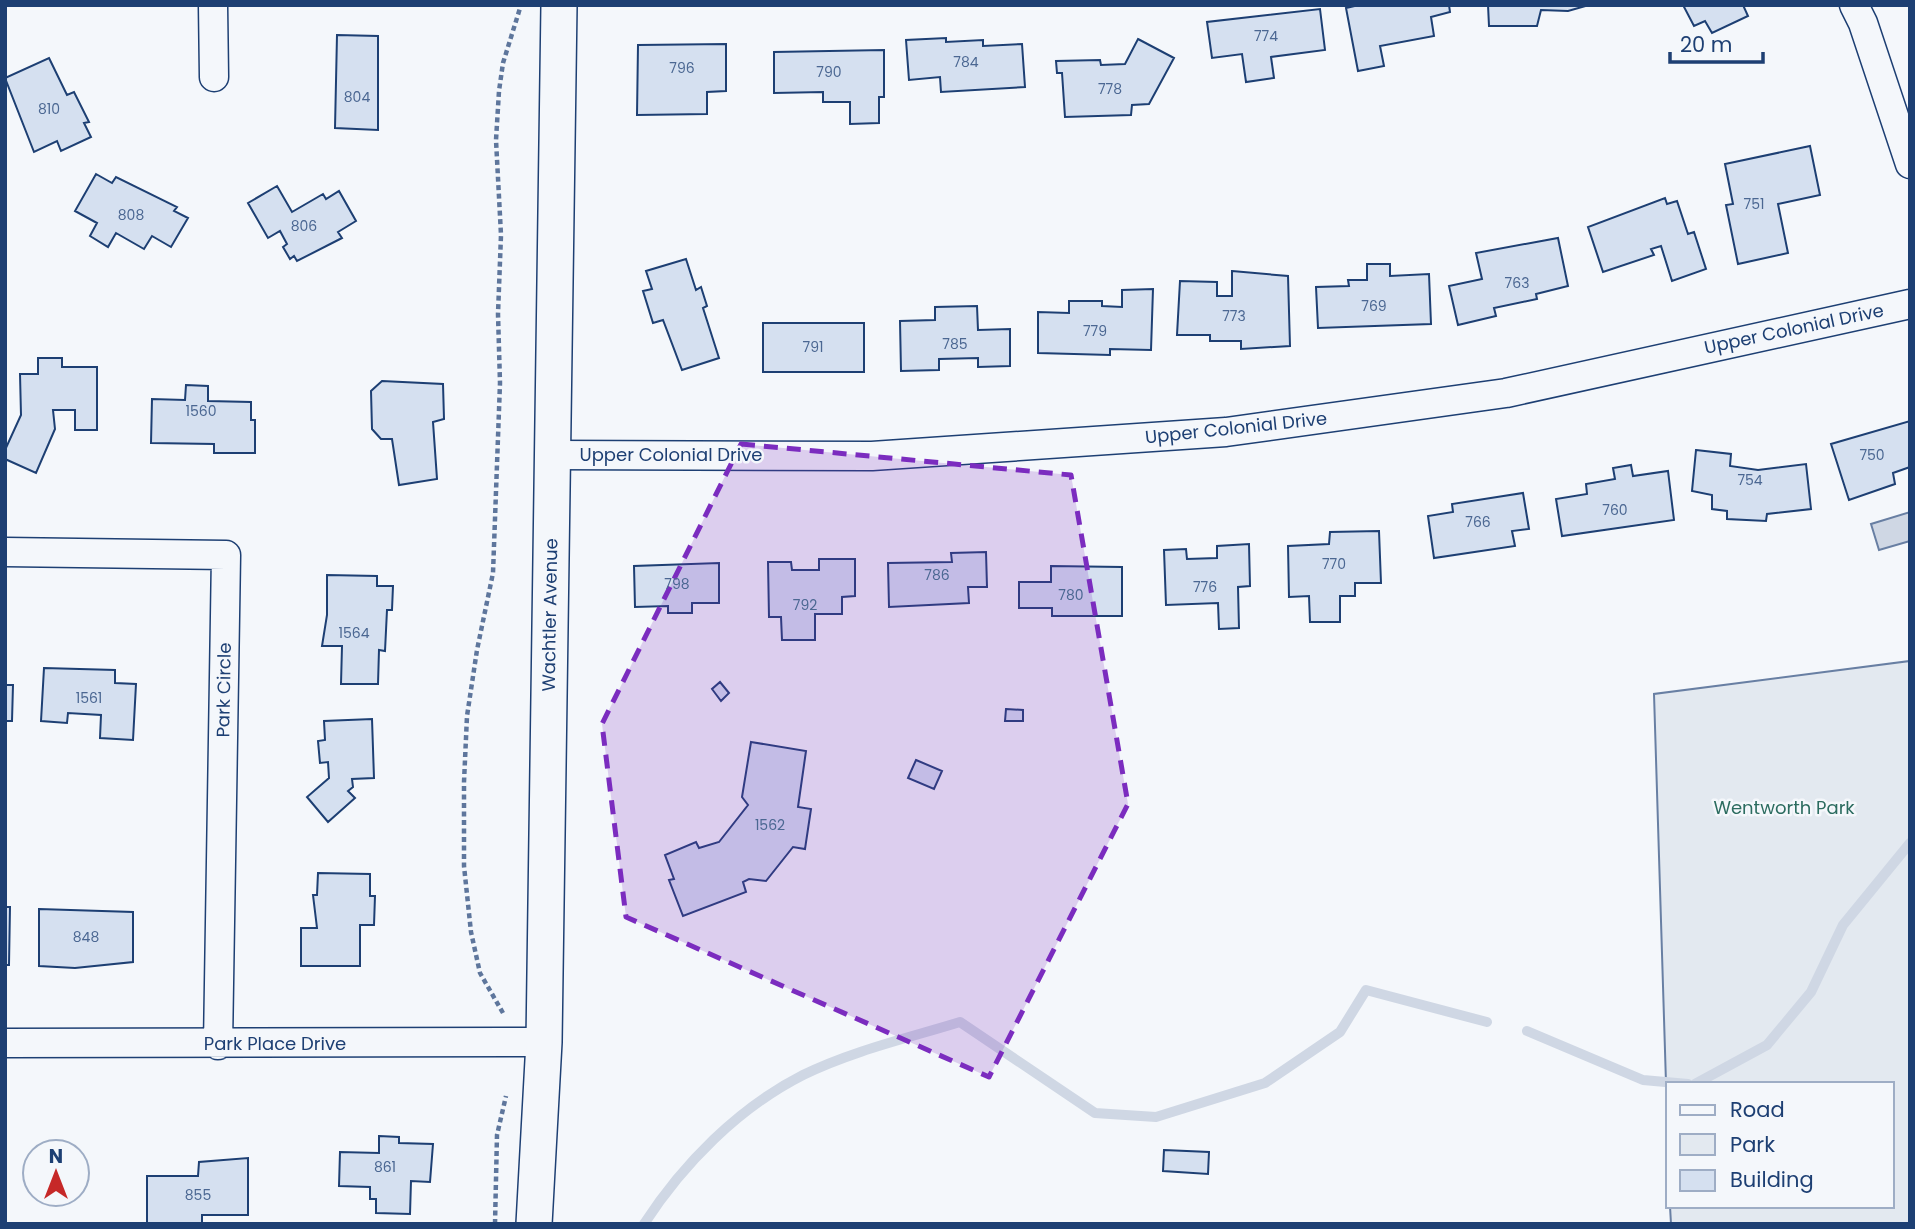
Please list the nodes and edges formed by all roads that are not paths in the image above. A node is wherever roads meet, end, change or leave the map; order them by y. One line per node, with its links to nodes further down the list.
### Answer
1 (213, 5): 4 (street)
2 (559, 5): 7 (street, Wachtler Avenue)
3 (1854, 5): 5 (street)
4 (214, 77)
5 (1910, 164)
6 (1910, 304): 7 (street, Upper Colonial Drive)
7 (552, 455): 10 (street, Wachtler Avenue)
8 (5, 552): 11 (street, Park Circle)
9 (5, 1043): 11 (street, Park Place Drive)
10 (529, 1043): 11 (street, Park Place Drive); 12 (street, Wachtler Avenue)
11 (218, 1045)
12 (534, 1224)

